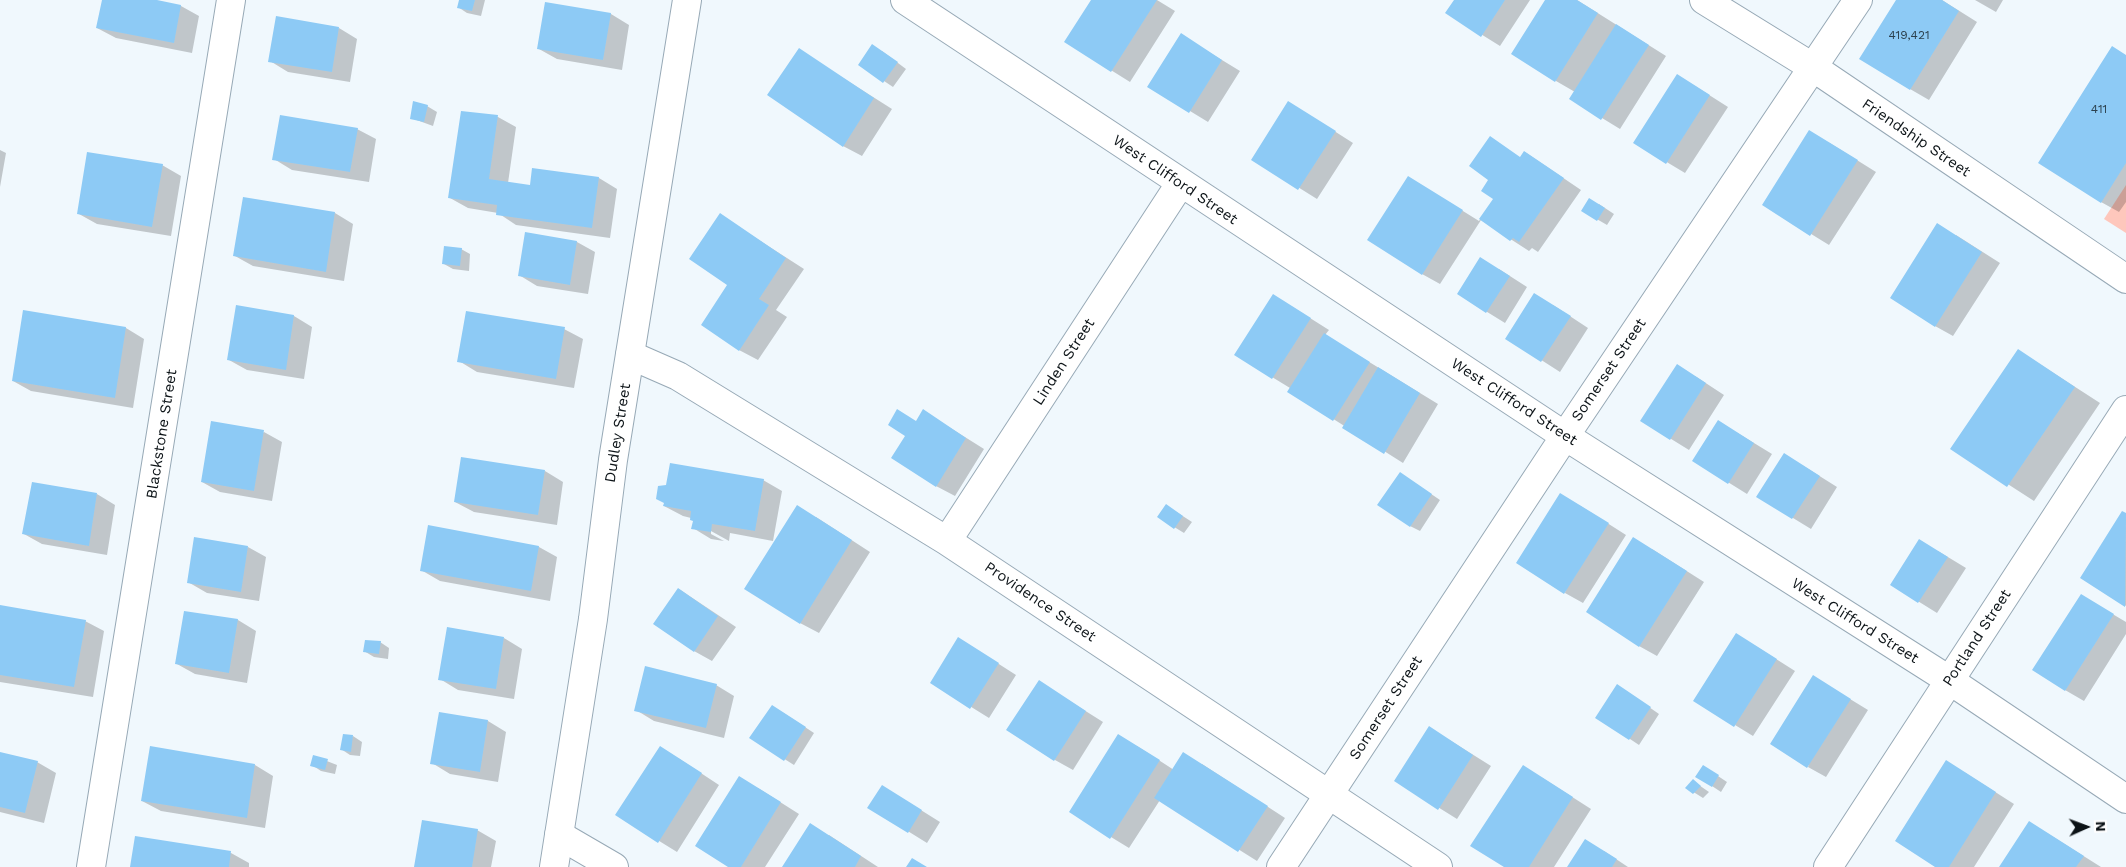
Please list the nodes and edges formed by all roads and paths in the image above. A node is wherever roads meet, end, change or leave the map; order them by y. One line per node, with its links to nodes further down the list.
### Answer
1 (231, 0): 17 (street, Blackstone Street)
2 (687, 0): 9 (street, Dudley Street)
3 (905, 0): 7 (street, West Clifford Street)
4 (1704, 0): 6 (street, Friendship Street)
5 (1858, 0): 6 (street, Somerset Street)
6 (1814, 68): 8 (street, Friendship Street); 11 (street, Somerset Street)
7 (1180, 184): 11 (street, West Clifford Street); 12 (street, Linden Street)
8 (2126, 279)
9 (630, 355): 12 (street, Providence Street); 16 (street, Dudley Street)
10 (2126, 410): 13 (street, Portland Street)
11 (1565, 436): 13 (street, West Clifford Street); 14 (street, Somerset Street)
12 (947, 541): 14 (street, Providence Street)
13 (1949, 680): 15 (street, West Clifford Street); 22 (street, Portland Street)
14 (1330, 794): 20 (street, Somerset Street); 21 (street, Providence Street)
15 (2126, 799)
16 (559, 835): 18 (street, Dudley Street); 19 (street)
17 (91, 867)
18 (554, 867)
19 (614, 867)
20 (1281, 867)
21 (1438, 867)
22 (1828, 867)

